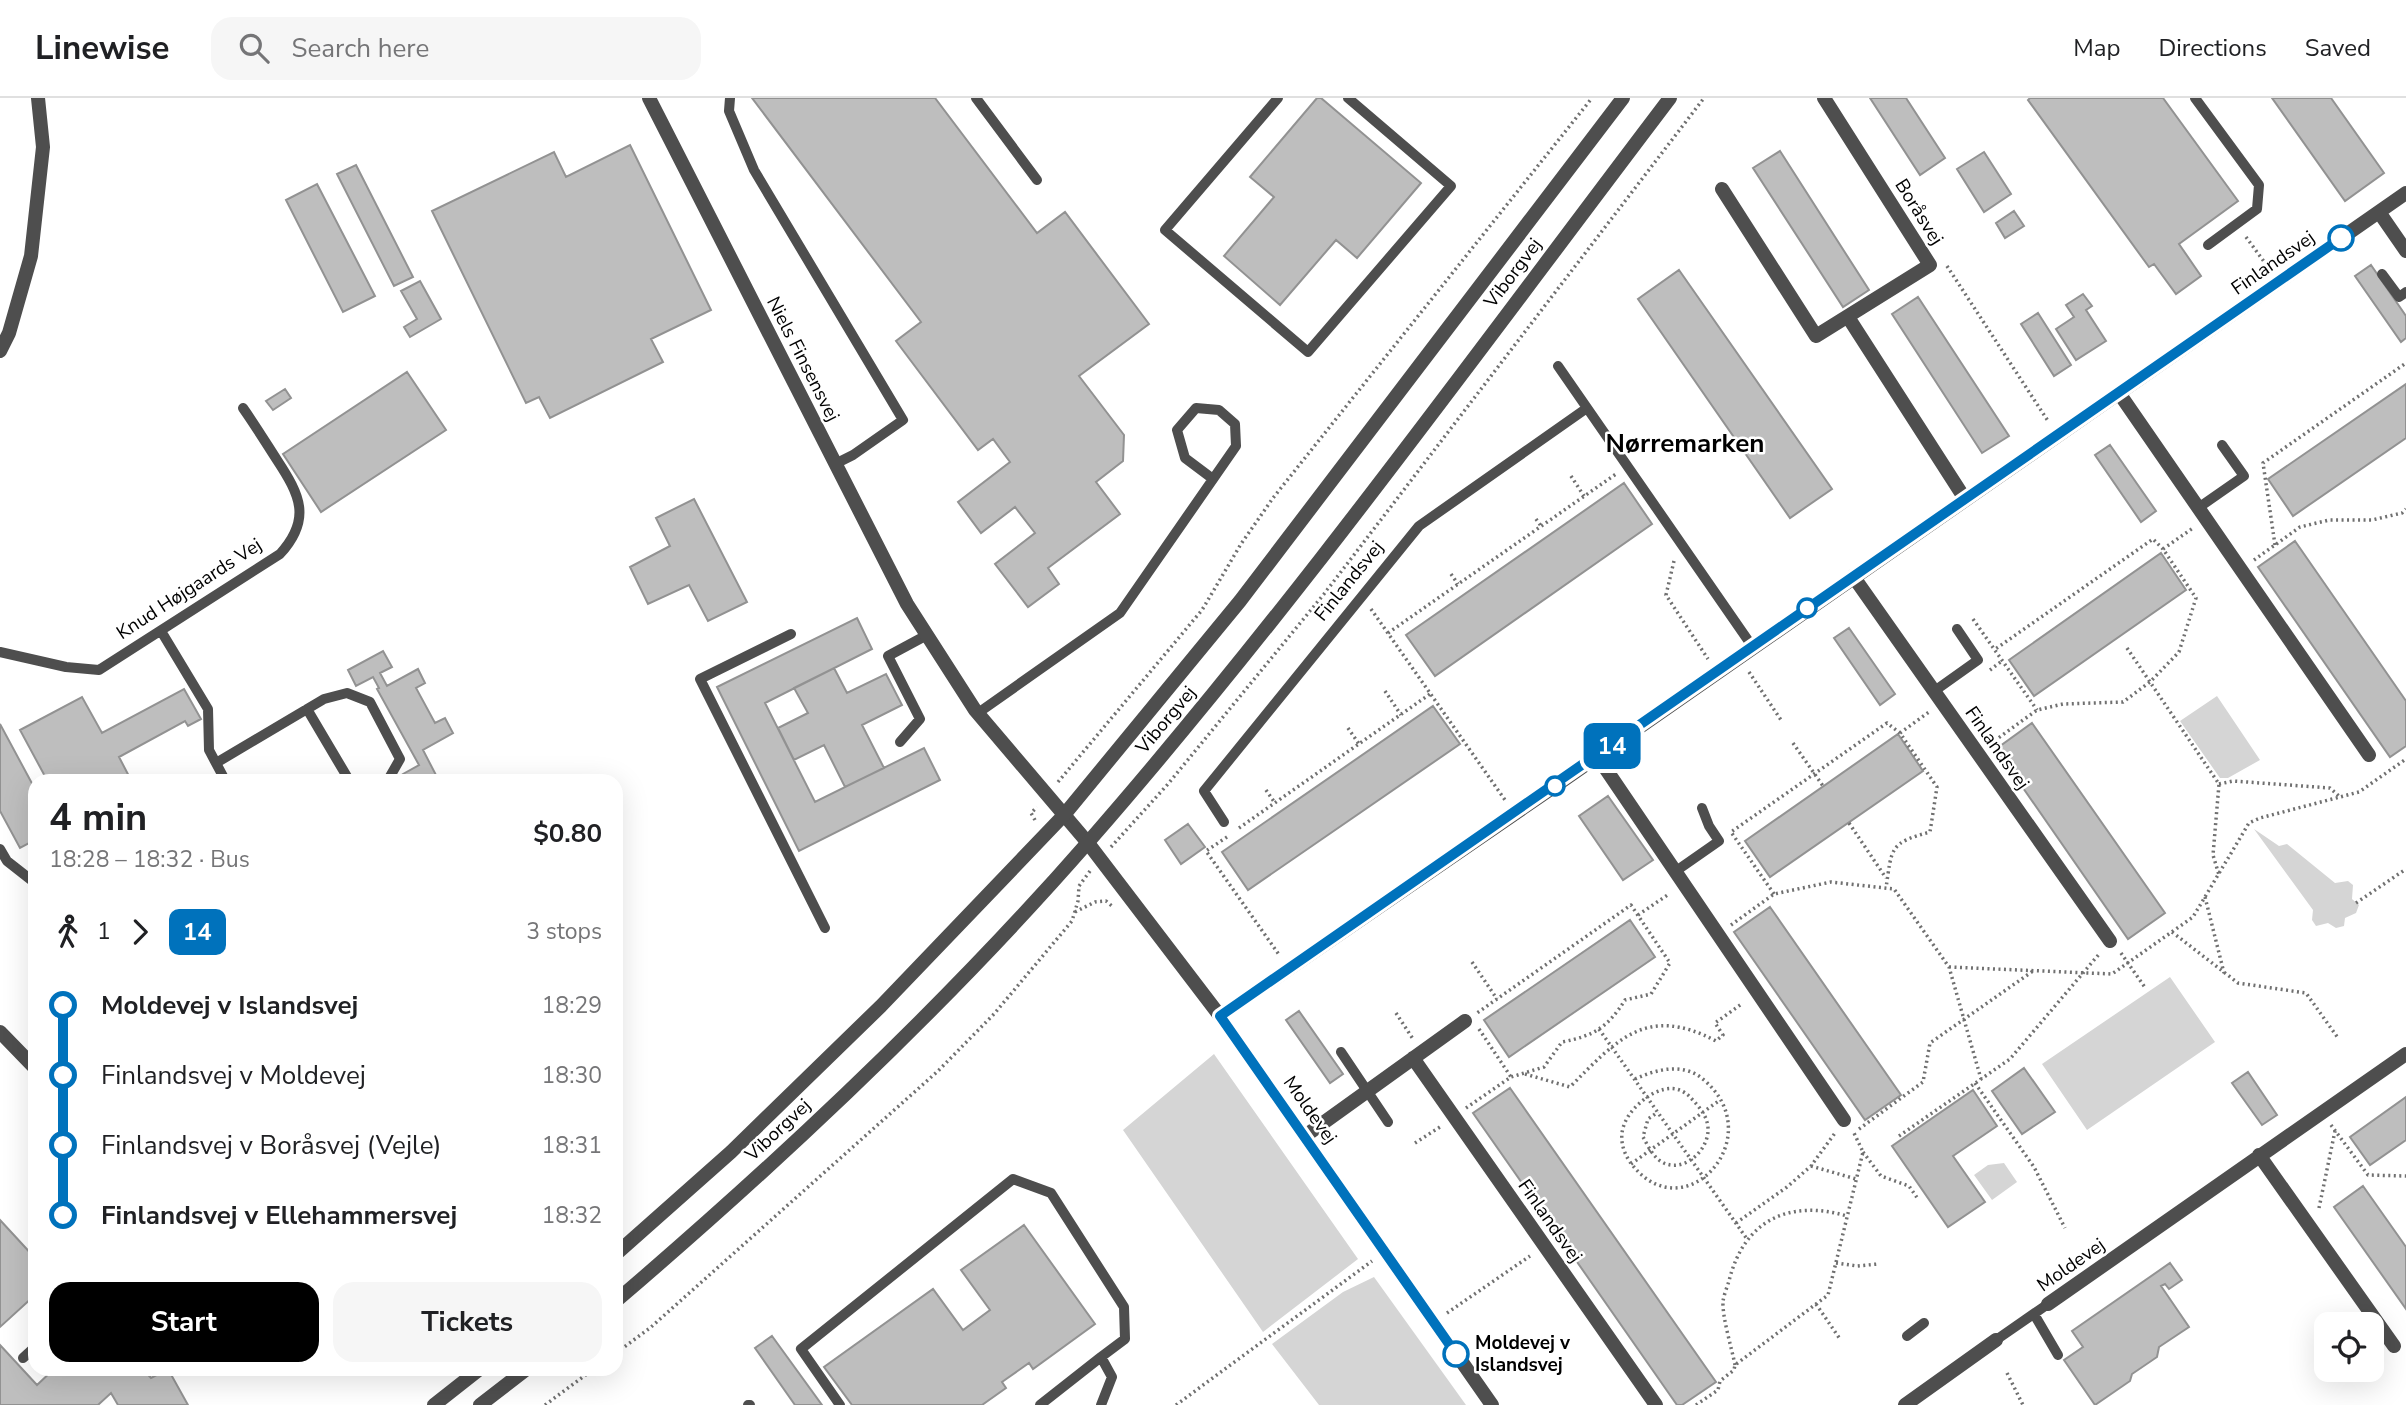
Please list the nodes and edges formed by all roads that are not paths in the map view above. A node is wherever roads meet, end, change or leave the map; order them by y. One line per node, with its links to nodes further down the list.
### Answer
1 (38, 98): 20 (street)
2 (649, 98): 26 (street, Niels Finsensvej)
3 (730, 98): 26 (lane)
4 (976, 98): 11 (lane)
5 (1278, 98): 6 (lane)
6 (1348, 98)
7 (1623, 98): 48 (street, Viborgvej)
8 (1670, 98): 50 (street, Viborgvej)
9 (1824, 98): 19 (street, Boråsvej)
10 (2195, 98): 15 (lane)
11 (1037, 180)
12 (1722, 189): 19 (street, Boråsvej)
13 (2406, 193): 14 (street, Finlandsvej)
14 (2379, 212): 16 (street); 22 (street, Finlandsvej)
15 (2208, 245)
16 (2406, 251)
17 (2382, 274): 18 (lane)
18 (2406, 292)
19 (1848, 317): 28 (street)
20 (0, 351)
21 (1559, 366): 24 (lane)
22 (2119, 393): 28 (street, Finlandsvej); 29 (street)
23 (243, 408): 32 (lane, Knud Højgaards Vej)
24 (1587, 408): 35 (lane); 49 (lane, Finlandsvej)
25 (2222, 445): 29 (lane)
26 (835, 464): 34 (street, Niels Finsensvej)
27 (1213, 479): 27 (lane); 39 (lane)
28 (1965, 499): 30 (street, Finlandsvej)
29 (2198, 508): 41 (street)
30 (1853, 576): 35 (street, Finlandsvej); 37 (street, Finlandsvej)
31 (1957, 629): 37 (lane)
32 (160, 631): 36 (lane, Knud Højgaards Vej); 43 (lane)
33 (791, 634): 54 (lane)
34 (927, 635): 39 (street, Niels Finsensvej); 40 (lane)
35 (1752, 646): 42 (street, Finlandsvej)
36 (0, 652)
37 (1933, 692): 55 (street, Finlandsvej)
38 (307, 709): 43 (lane); 45 (lane); 46 (lane)
39 (978, 713): 48 (street, Niels Finsensvej)
40 (900, 742)
41 (2369, 755)
42 (1597, 756): 52 (street); 56 (street, Finlandsvej)
43 (216, 763): 44 (lane)
44 (222, 774)
45 (345, 774)
46 (391, 774)
47 (1702, 808): 52 (lane)
48 (1064, 815): 50 (street, Niels Finsensvej); 68 (street, Viborgvej)
49 (1224, 821)
50 (1088, 843): 56 (street, Moldevej); 69 (street, Viborgvej)
51 (0, 849): 53 (lane)
52 (1676, 871): 64 (street)
53 (28, 878)
54 (825, 928)
55 (2110, 941)
56 (1220, 1016): 66 (street, Moldevej)
57 (1468, 1019): 61 (street)
58 (0, 1032): 62 (street)
59 (1341, 1052): 63 (lane)
60 (2406, 1054): 67 (street, Moldevej)
61 (1418, 1055): 63 (street); 88 (street, Finlandsvej)
62 (28, 1061)
63 (1368, 1091): 65 (lane); 66 (street)
64 (1844, 1120)
65 (1388, 1122)
66 (1305, 1136): 87 (street, Moldevej)
67 (2259, 1155): 70 (street, Moldevej); 75 (street)
68 (623, 1248)
69 (623, 1295)
70 (2048, 1304): 71 (lane, Moldevej)
71 (2034, 1314): 74 (lane, Moldevej); 77 (lane)
72 (1923, 1323): 73 (lane)
73 (1907, 1336)
74 (1997, 1340): 89 (street, Moldevej)
75 (2394, 1346)
76 (28, 1353): 79 (lane)
77 (2058, 1355)
78 (1101, 1357): 84 (lane); 85 (lane); 86 (lane)
79 (23, 1358)
80 (471, 1376): 82 (street)
81 (518, 1376): 83 (street)
82 (434, 1405)
83 (480, 1405)
84 (839, 1405)
85 (1040, 1405)
86 (1101, 1405)
87 (1492, 1405)
88 (1656, 1405)
89 (1905, 1405)

